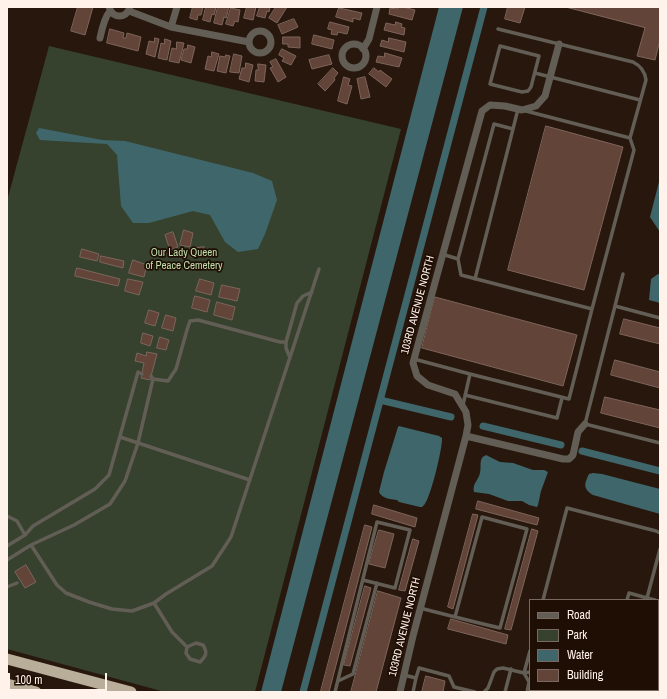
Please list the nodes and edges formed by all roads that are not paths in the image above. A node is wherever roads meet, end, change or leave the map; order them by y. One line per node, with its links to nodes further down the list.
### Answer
1 (177, 7): 5 (street)
2 (377, 7): 10 (street)
3 (110, 9): 4 (street); 7 (street)
4 (129, 9): 5 (street)
5 (171, 27): 8 (street)
6 (498, 29): 9 (lane)
7 (100, 38)
8 (249, 42)
9 (559, 44): 12 (street); 13 (lane)
10 (363, 49)
11 (535, 73): 11 (lane); 12 (lane)
12 (551, 76): 13 (lane); 14 (street)
13 (640, 100): 16 (lane)
14 (520, 109): 15 (lane); 16 (lane); 17 (street, 103RD AVENUE NORTH)
15 (513, 129): 18 (lane); 21 (lane)
16 (630, 138): 24 (lane)
17 (442, 254): 18 (lane); 28 (street, 103RD AVENUE NORTH)
18 (458, 258): 21 (lane)
19 (319, 269): 22 (lane)
20 (623, 274): 23 (lane)
21 (474, 279): 24 (lane)
22 (312, 292): 26 (lane); 27 (lane)
23 (615, 306): 25 (lane); 34 (lane)
24 (592, 309): 32 (lane)
25 (660, 318)
26 (286, 342): 27 (lane); 37 (lane)
27 (290, 358): 39 (lane)
28 (414, 359): 30 (lane); 33 (street, 103RD AVENUE NORTH)
29 (142, 374): 36 (lane)
30 (470, 374): 31 (lane); 32 (lane)
31 (465, 395): 32 (lane); 33 (lane)
32 (562, 398)
33 (463, 406): 35 (street, 103RD AVENUE NORTH)
34 (585, 424): 35 (street); 38 (lane)
35 (466, 436): 55 (street, 103RD AVENUE NORTH)
36 (120, 437): 37 (lane); 42 (lane)
37 (138, 443): 39 (lane); 43 (lane)
38 (660, 443)
39 (250, 480): 54 (lane)
40 (7, 516): 42 (lane)
41 (660, 533): 51 (lane)
42 (25, 535): 44 (lane)
43 (32, 545): 46 (lane); 54 (lane)
44 (7, 546)
45 (660, 548): 53 (lane)
46 (7, 560)
47 (363, 580): 49 (lane); 49 (lane); 65 (lane)
48 (17, 582): 50 (lane)
49 (377, 583): 65 (lane)
50 (7, 587)
51 (543, 599)
52 (627, 599): 53 (lane)
53 (651, 599)
54 (154, 603): 57 (lane)
55 (420, 608): 56 (lane); 63 (street, 103RD AVENUE NORTH)
56 (455, 617): 56 (lane)
57 (187, 647): 57 (lane)
58 (529, 655): 62 (lane)
59 (7, 659): 69 (highway)
60 (511, 669): 62 (lane); 75 (lane); 76 (lane)
61 (529, 672): 62 (lane)
62 (524, 673): 77 (lane)
63 (404, 675): 64 (lane); 71 (street, 103RD AVENUE NORTH)
64 (416, 678): 67 (lane); 72 (lane)
65 (338, 681): 70 (lane)
66 (7, 684): 68 (highway)
67 (454, 687): 73 (lane); 74 (lane)
68 (36, 692)
69 (131, 692)
70 (335, 692)
71 (400, 692)
72 (413, 692)
73 (453, 692)
74 (474, 692)
75 (484, 692)
76 (505, 692)
77 (527, 692)

